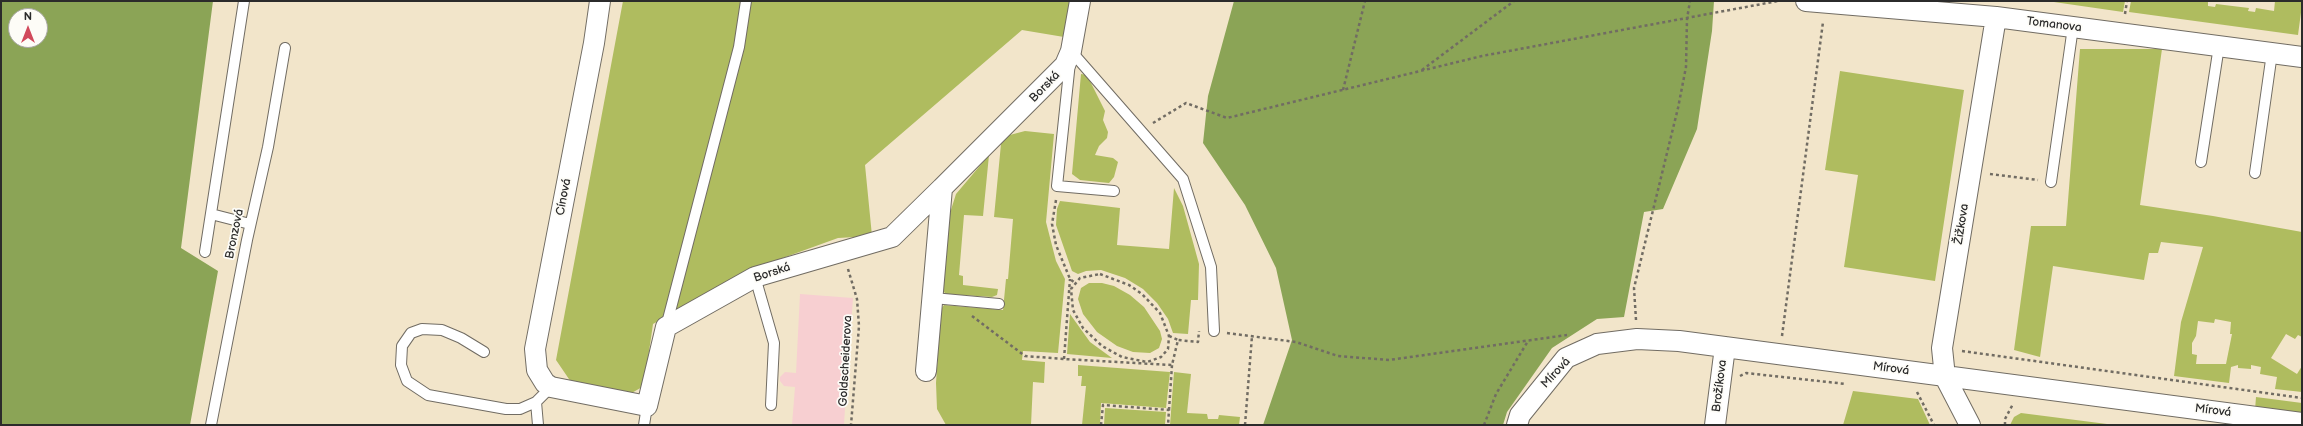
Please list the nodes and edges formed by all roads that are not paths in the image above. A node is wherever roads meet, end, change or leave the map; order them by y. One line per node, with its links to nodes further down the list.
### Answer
1 (244, 1): 20 (lane)
2 (600, 1): 32 (street, Cínová)
3 (746, 1): 26 (lane)
4 (1080, 1): 11 (street, Borská)
5 (1806, 1): 6 (street, Tomanova)
6 (1954, 8): 7 (street, Tomanova)
7 (1996, 17): 8 (street, Tomanova); 31 (street, Žižkova)
8 (2073, 28): 9 (street, Tomanova); 17 (lane)
9 (2219, 46): 12 (street, Tomanova); 15 (lane)
10 (285, 48): 21 (lane, Bronzová)
11 (1071, 51): 18 (street, Borská); 19 (lane); 27 (lane)
12 (2272, 53): 14 (street, Tomanova); 16 (lane)
13 (2302, 53): 14 (lane)
14 (2302, 57)
15 (2201, 162)
16 (2256, 173)
17 (2051, 182)
18 (942, 188): 23 (street, Borská); 24 (street)
19 (1114, 191)
20 (212, 214): 21 (lane); 22 (lane)
21 (250, 224): 37 (lane, Bronzová)
22 (206, 252)
23 (755, 277): 26 (street, Borská); 34 (lane)
24 (933, 298): 25 (lane); 30 (street)
25 (999, 304)
26 (666, 327): 35 (street)
27 (1214, 331)
28 (1725, 347): 31 (street, Mírová); 39 (street, Mírová); 40 (street, Brožíkova)
29 (484, 352): 33 (lane)
30 (926, 371)
31 (1945, 377): 36 (street, Mírová); 41 (street, Žižkova)
32 (551, 387): 33 (lane); 35 (street)
33 (536, 402): 38 (lane)
34 (771, 405)
35 (645, 416)
36 (2302, 423)
37 (211, 425)
38 (538, 425)
39 (1517, 425)
40 (1715, 425)
41 (1970, 425)

